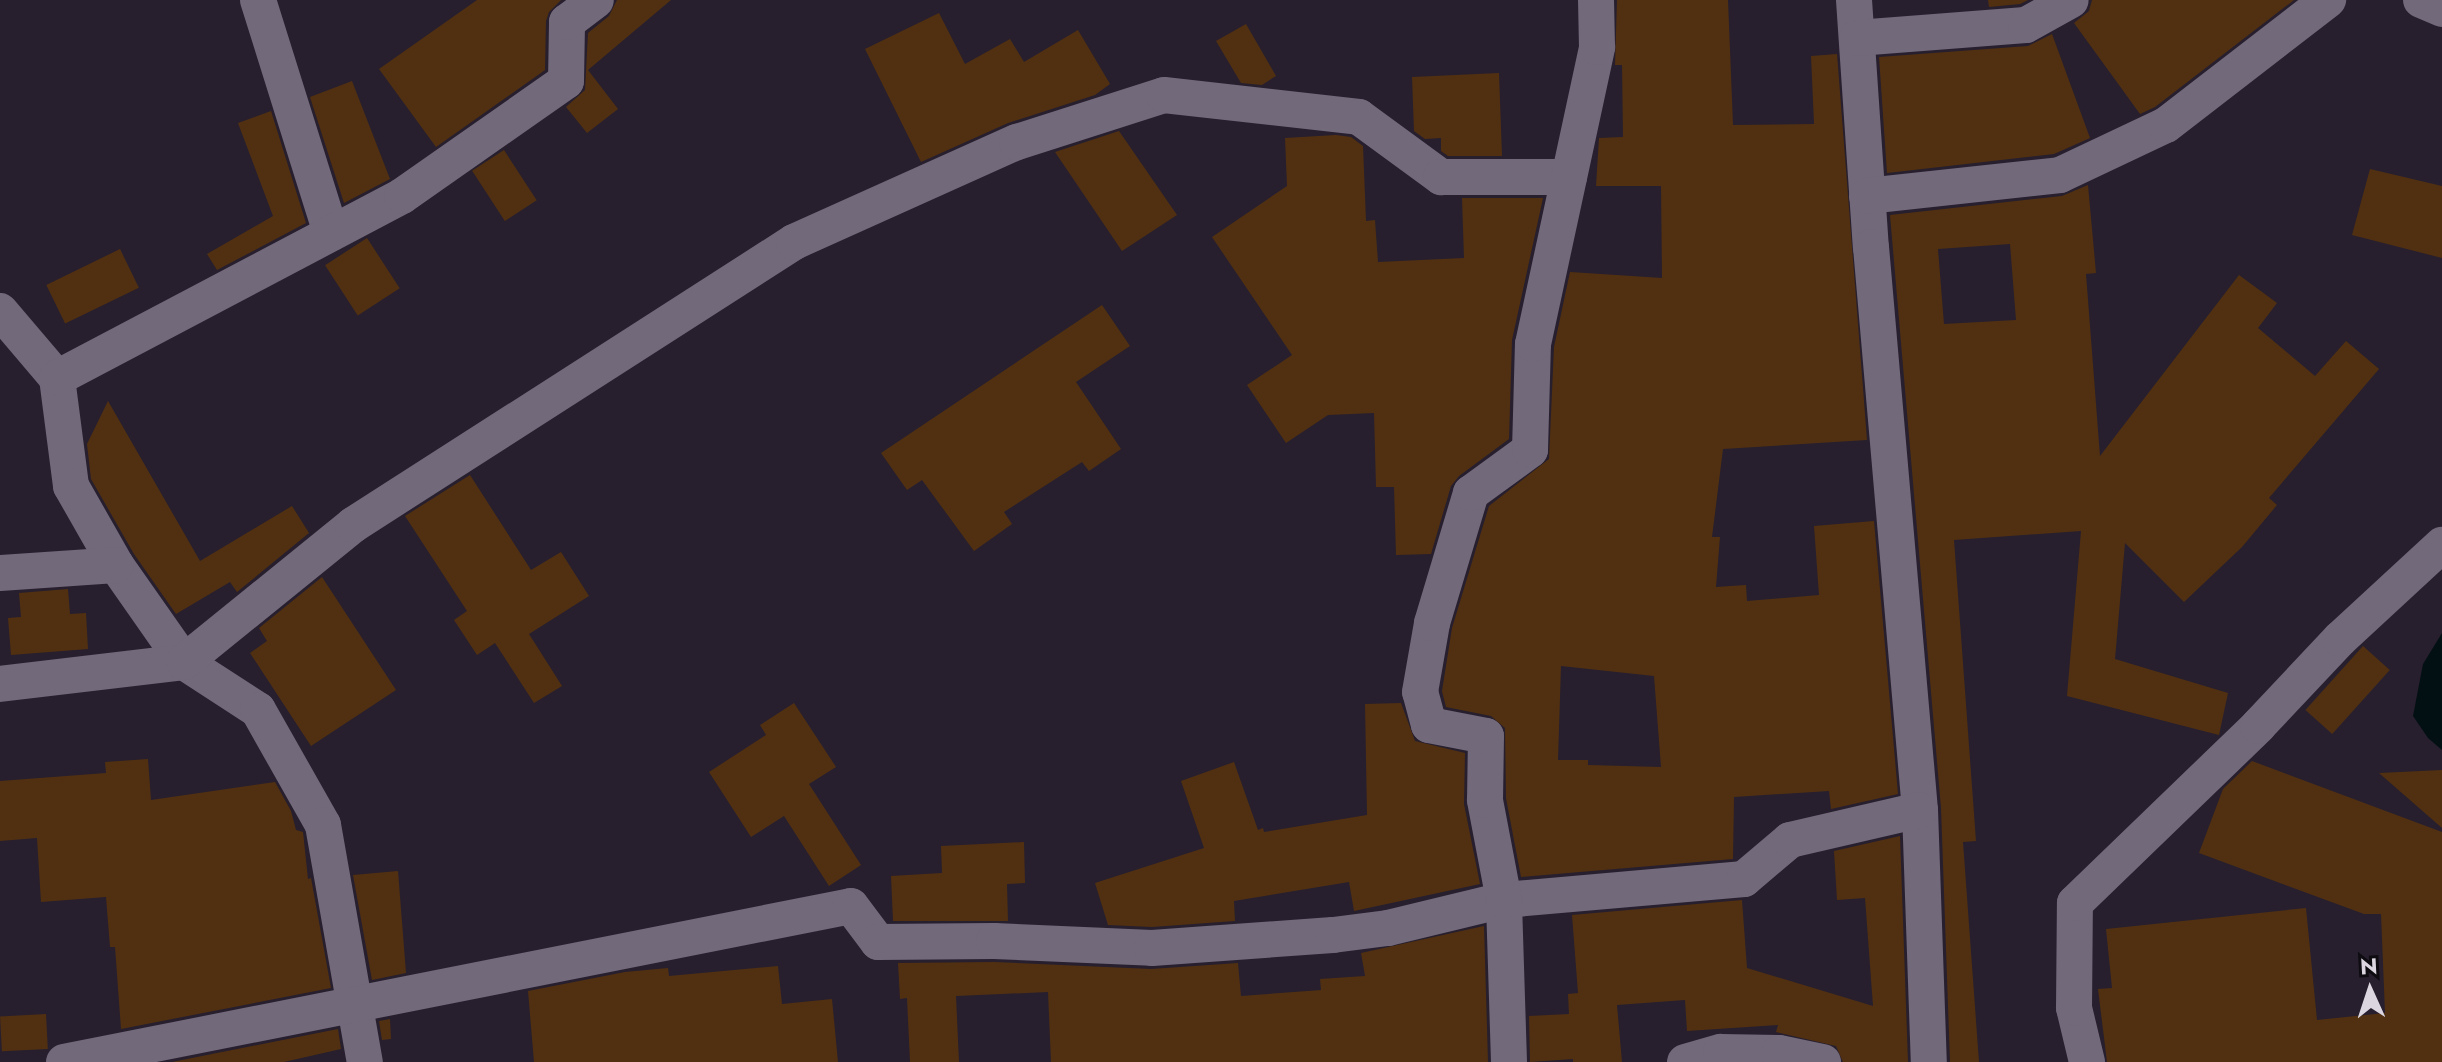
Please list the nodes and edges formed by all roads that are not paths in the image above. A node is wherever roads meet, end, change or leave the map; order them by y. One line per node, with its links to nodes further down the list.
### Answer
1 (258, 0): 12 (street)
2 (596, 0): 12 (street)
3 (1596, 0): 10 (street)
4 (1854, 0): 9 (street)
5 (2071, 0): 9 (street)
6 (2328, 0): 11 (street)
7 (2421, 0): 8 (street)
8 (2442, 9)
9 (1857, 38): 11 (street)
10 (1569, 177): 18 (street); 21 (street)
11 (1867, 196): 20 (street)
12 (331, 233): 14 (street)
13 (0, 311): 14 (street)
14 (57, 378): 16 (street)
15 (2442, 545): 29 (street)
16 (116, 565): 17 (street); 18 (street)
17 (0, 573)
18 (184, 662): 19 (street); 22 (street)
19 (0, 684)
20 (1920, 810): 21 (street); 28 (street)
21 (1504, 900): 22 (street); 25 (street)
22 (355, 1004): 23 (street); 24 (street)
23 (64, 1062)
24 (365, 1062)
25 (1509, 1062)
26 (1685, 1062): 27 (street)
27 (1823, 1062)
28 (1929, 1062)
29 (2087, 1062)

